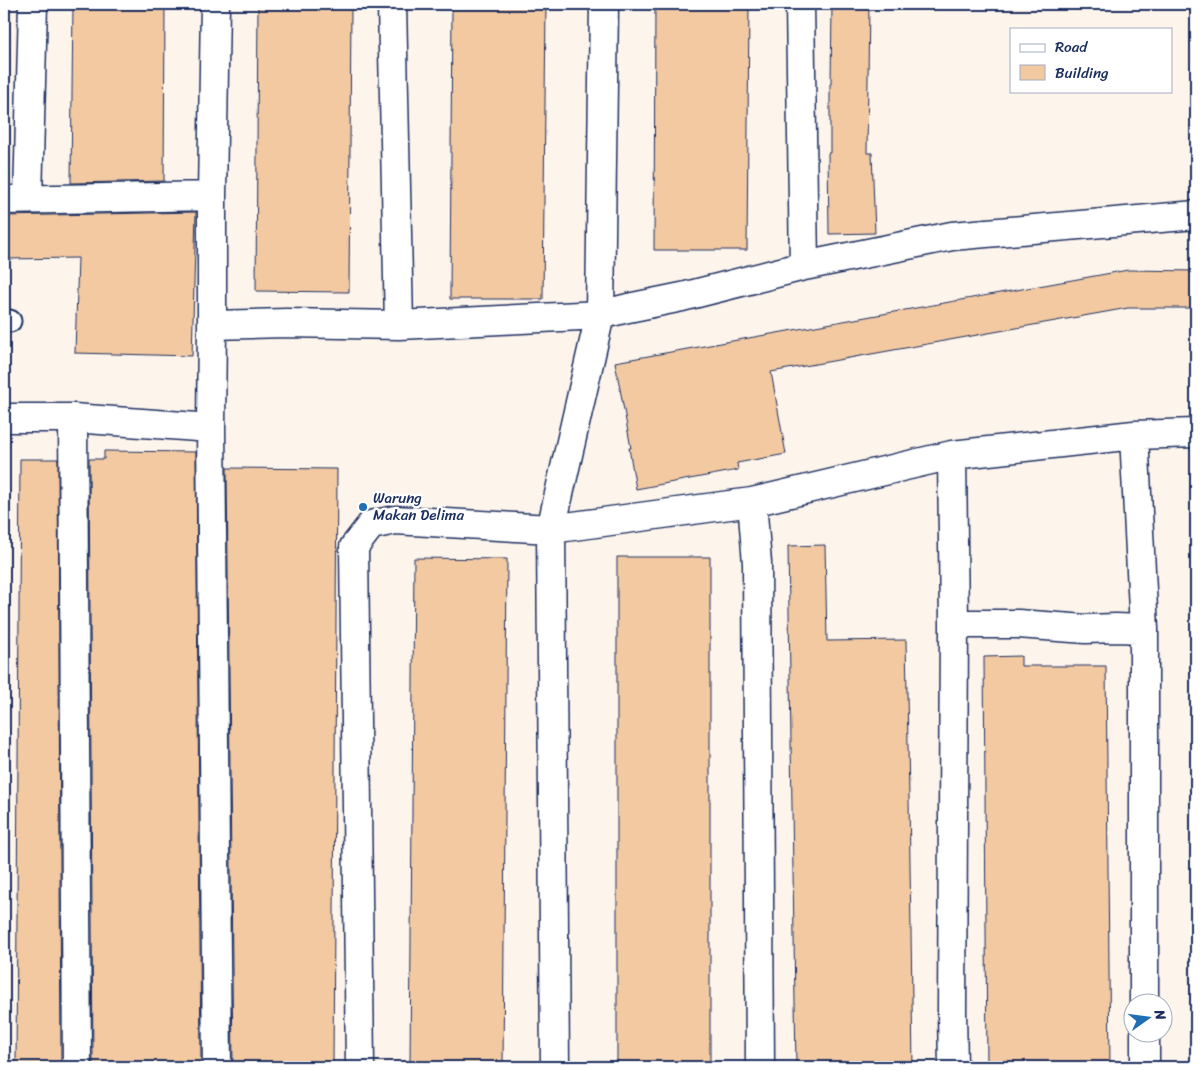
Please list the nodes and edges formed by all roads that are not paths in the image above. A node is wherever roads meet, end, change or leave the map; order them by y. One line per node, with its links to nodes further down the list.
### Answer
1 (33, 4): 7 (street)
2 (215, 4): 6 (street)
3 (392, 4): 12 (street)
4 (604, 4): 10 (street)
5 (800, 4): 9 (street)
6 (212, 196): 7 (street); 11 (street)
7 (16, 199)
8 (1196, 215): 9 (street)
9 (804, 266): 10 (street)
10 (600, 315): 12 (street); 20 (street)
11 (212, 325): 12 (street); 15 (street)
12 (399, 325)
13 (4, 418): 14 (street)
14 (74, 418): 15 (street); 25 (street)
15 (211, 428): 26 (street)
16 (1196, 433): 17 (street)
17 (1134, 435): 18 (street); 22 (street)
18 (952, 455): 19 (street); 21 (street)
19 (752, 502): 20 (street); 29 (street)
20 (551, 529): 27 (street); 28 (street)
21 (954, 624): 22 (street); 30 (street)
22 (1144, 629): 23 (street)
23 (1144, 994)
24 (1145, 1044): 31 (street)
25 (77, 1067)
26 (217, 1067)
27 (360, 1067)
28 (555, 1067)
29 (760, 1067)
30 (952, 1067)
31 (1145, 1067)

